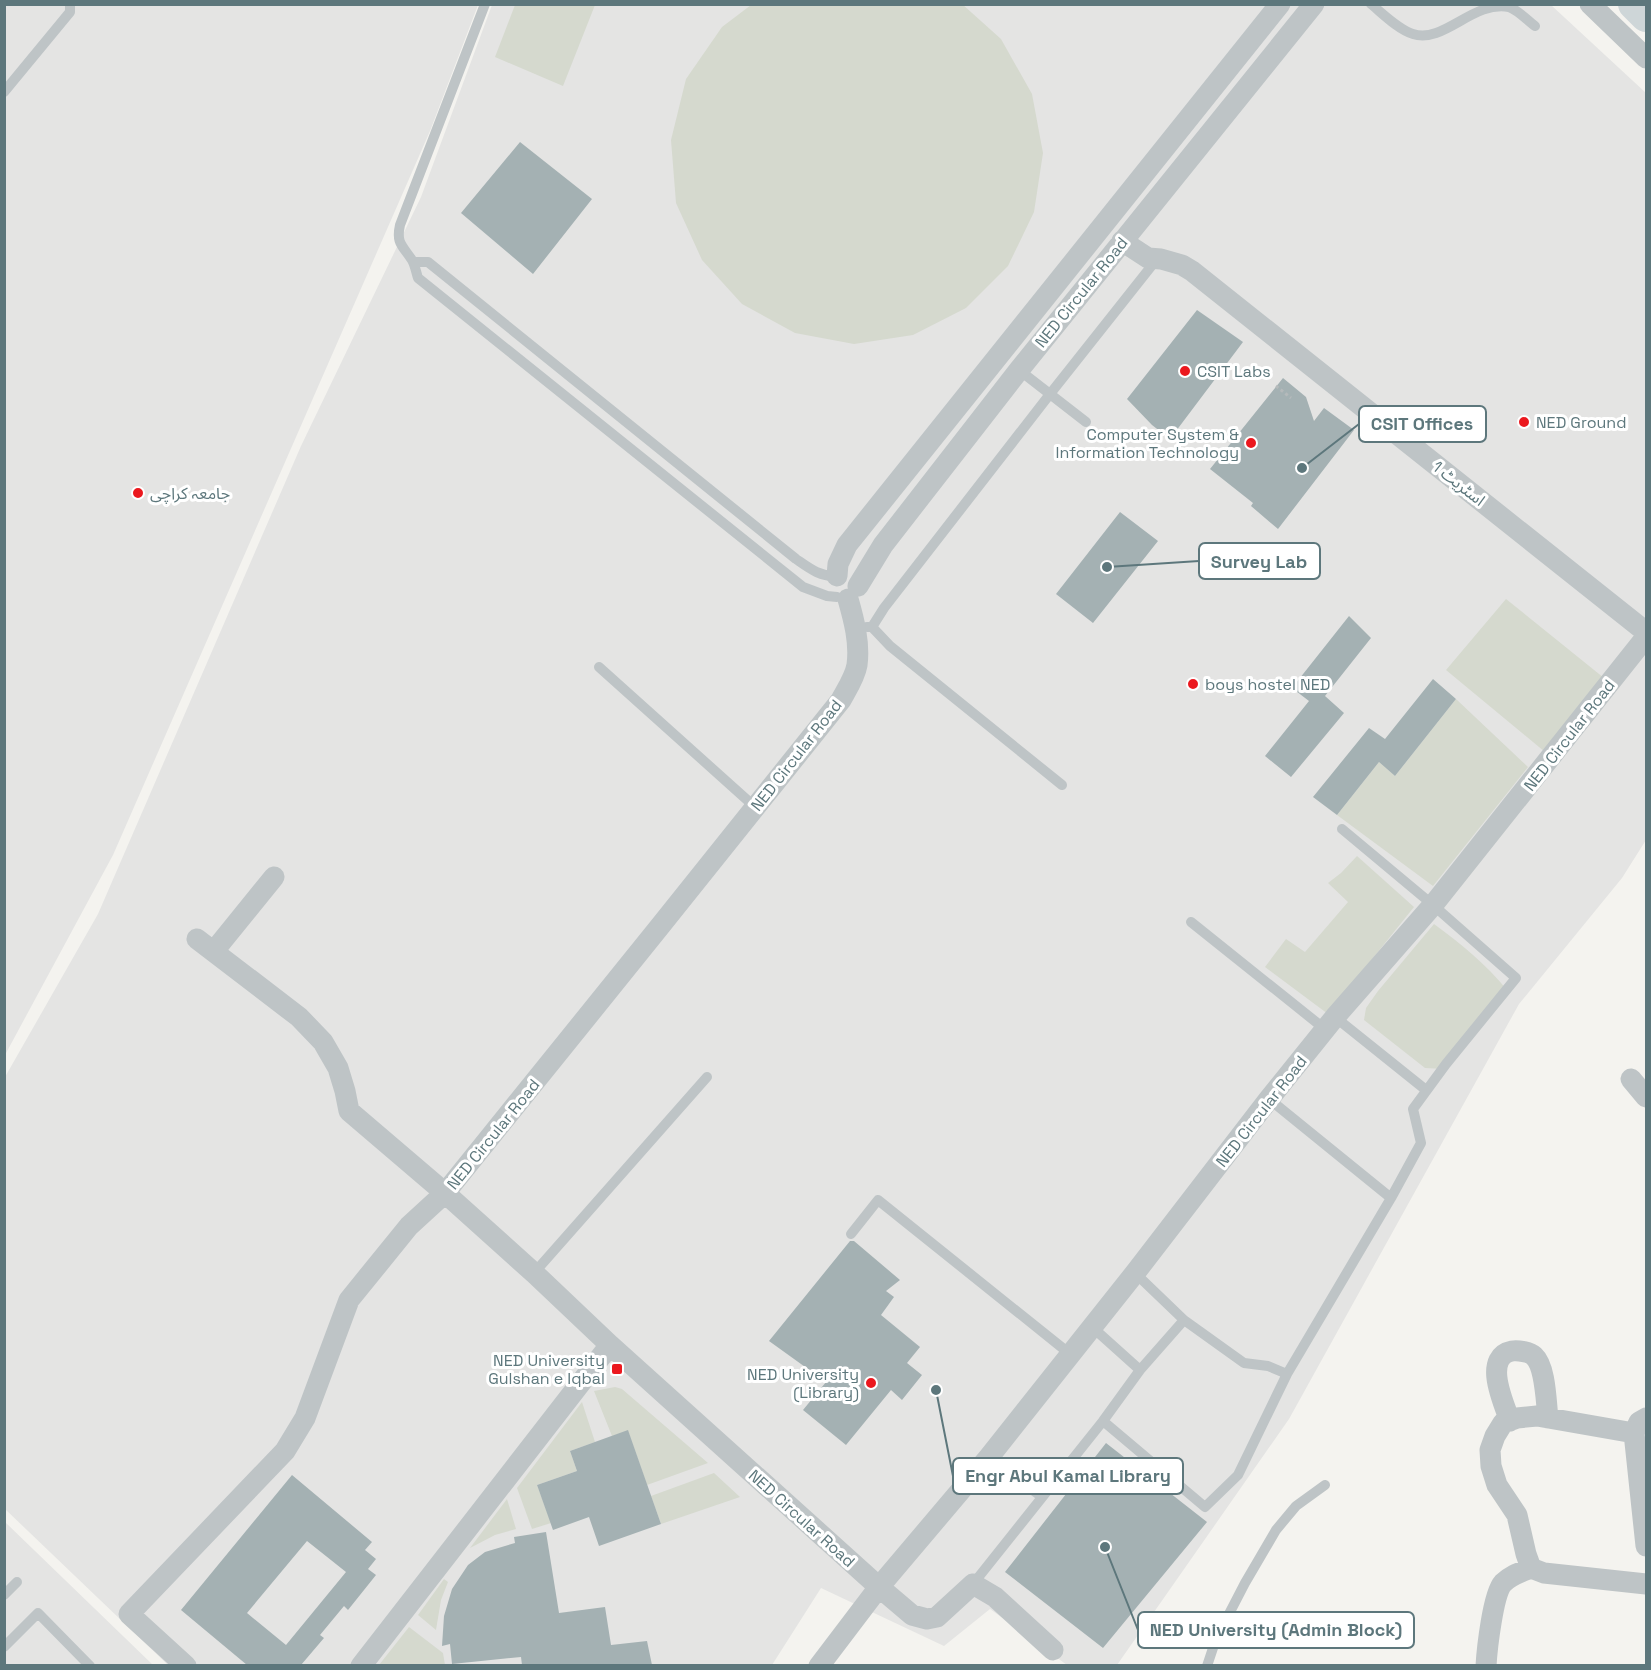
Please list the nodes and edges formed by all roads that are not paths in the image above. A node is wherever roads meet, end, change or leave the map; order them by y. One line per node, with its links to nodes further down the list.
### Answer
1 (70, 4): 11 (lane)
2 (485, 4): 14 (lane)
3 (1280, 4): 18 (street, NED Circular Road)
4 (1314, 4): 12 (street, NED Circular Road)
5 (1371, 4): 9 (lane)
6 (1590, 4): 10 (street)
7 (1634, 4): 8 (main road)
8 (1647, 16)
9 (1535, 26)
10 (1647, 58)
11 (4, 92)
12 (1122, 241): 13 (street, اسٹریٹ 1); 15 (street, NED Circular Road)
13 (1157, 259): 16 (lane); 20 (street, اسٹریٹ 1)
14 (414, 262): 18 (lane); 18 (lane)
15 (1019, 370): 16 (lane); 18 (street, NED Circular Road)
16 (1050, 394): 17 (lane); 19 (lane)
17 (1086, 422)
18 (845, 589): 19 (street, NED Circular Road)
19 (863, 627): 23 (lane); 24 (street, NED Circular Road)
20 (1647, 632)
21 (1647, 637): 27 (street, NED Circular Road)
22 (599, 667): 24 (lane)
23 (1062, 785)
24 (755, 807): 35 (street, NED Circular Road)
25 (1342, 829): 27 (lane)
26 (274, 877): 35 (street)
27 (1433, 905): 29 (street, NED Circular Road); 32 (lane)
28 (1191, 922): 29 (lane)
29 (1331, 1023): 32 (lane); 34 (street, NED Circular Road)
30 (707, 1077): 38 (lane)
31 (1631, 1079): 33 (street)
32 (1426, 1090): 36 (lane)
33 (1647, 1097)
34 (1269, 1099): 36 (lane); 39 (street, NED Circular Road)
35 (445, 1193): 38 (street, NED Circular Road); 63 (street)
36 (1391, 1198): 45 (lane)
37 (851, 1234): 43 (lane)
38 (534, 1273): 42 (street, NED Circular Road)
39 (1135, 1273): 40 (lane); 41 (street, NED Circular Road)
40 (1184, 1320): 44 (lane); 45 (lane)
41 (1091, 1326): 43 (street, NED Circular Road); 44 (lane)
42 (610, 1345): 58 (street, NED Circular Road); 64 (street)
43 (1070, 1354): 50 (street, NED Circular Road)
44 (1140, 1370): 48 (lane)
45 (1287, 1374): 48 (lane)
46 (1548, 1418): 47 (street); 47 (street); 49 (street)
47 (1510, 1420): 54 (street)
48 (1103, 1421): 52 (lane)
49 (1641, 1426): 53 (street)
50 (989, 1457): 52 (lane); 58 (street, NED Circular Road)
51 (1324, 1485): 66 (lane)
52 (1042, 1497): 56 (lane)
53 (1647, 1546)
54 (1531, 1568): 57 (street); 67 (street)
55 (17, 1582): 59 (lane)
56 (974, 1584): 58 (street, NED Circular Road); 61 (street)
57 (1647, 1584)
58 (879, 1587): 65 (street)
59 (4, 1595)
60 (4, 1647): 62 (lane)
61 (1053, 1650)
62 (90, 1665)
63 (186, 1665)
64 (361, 1665)
65 (819, 1665)
66 (1207, 1665)
67 (1486, 1665)

